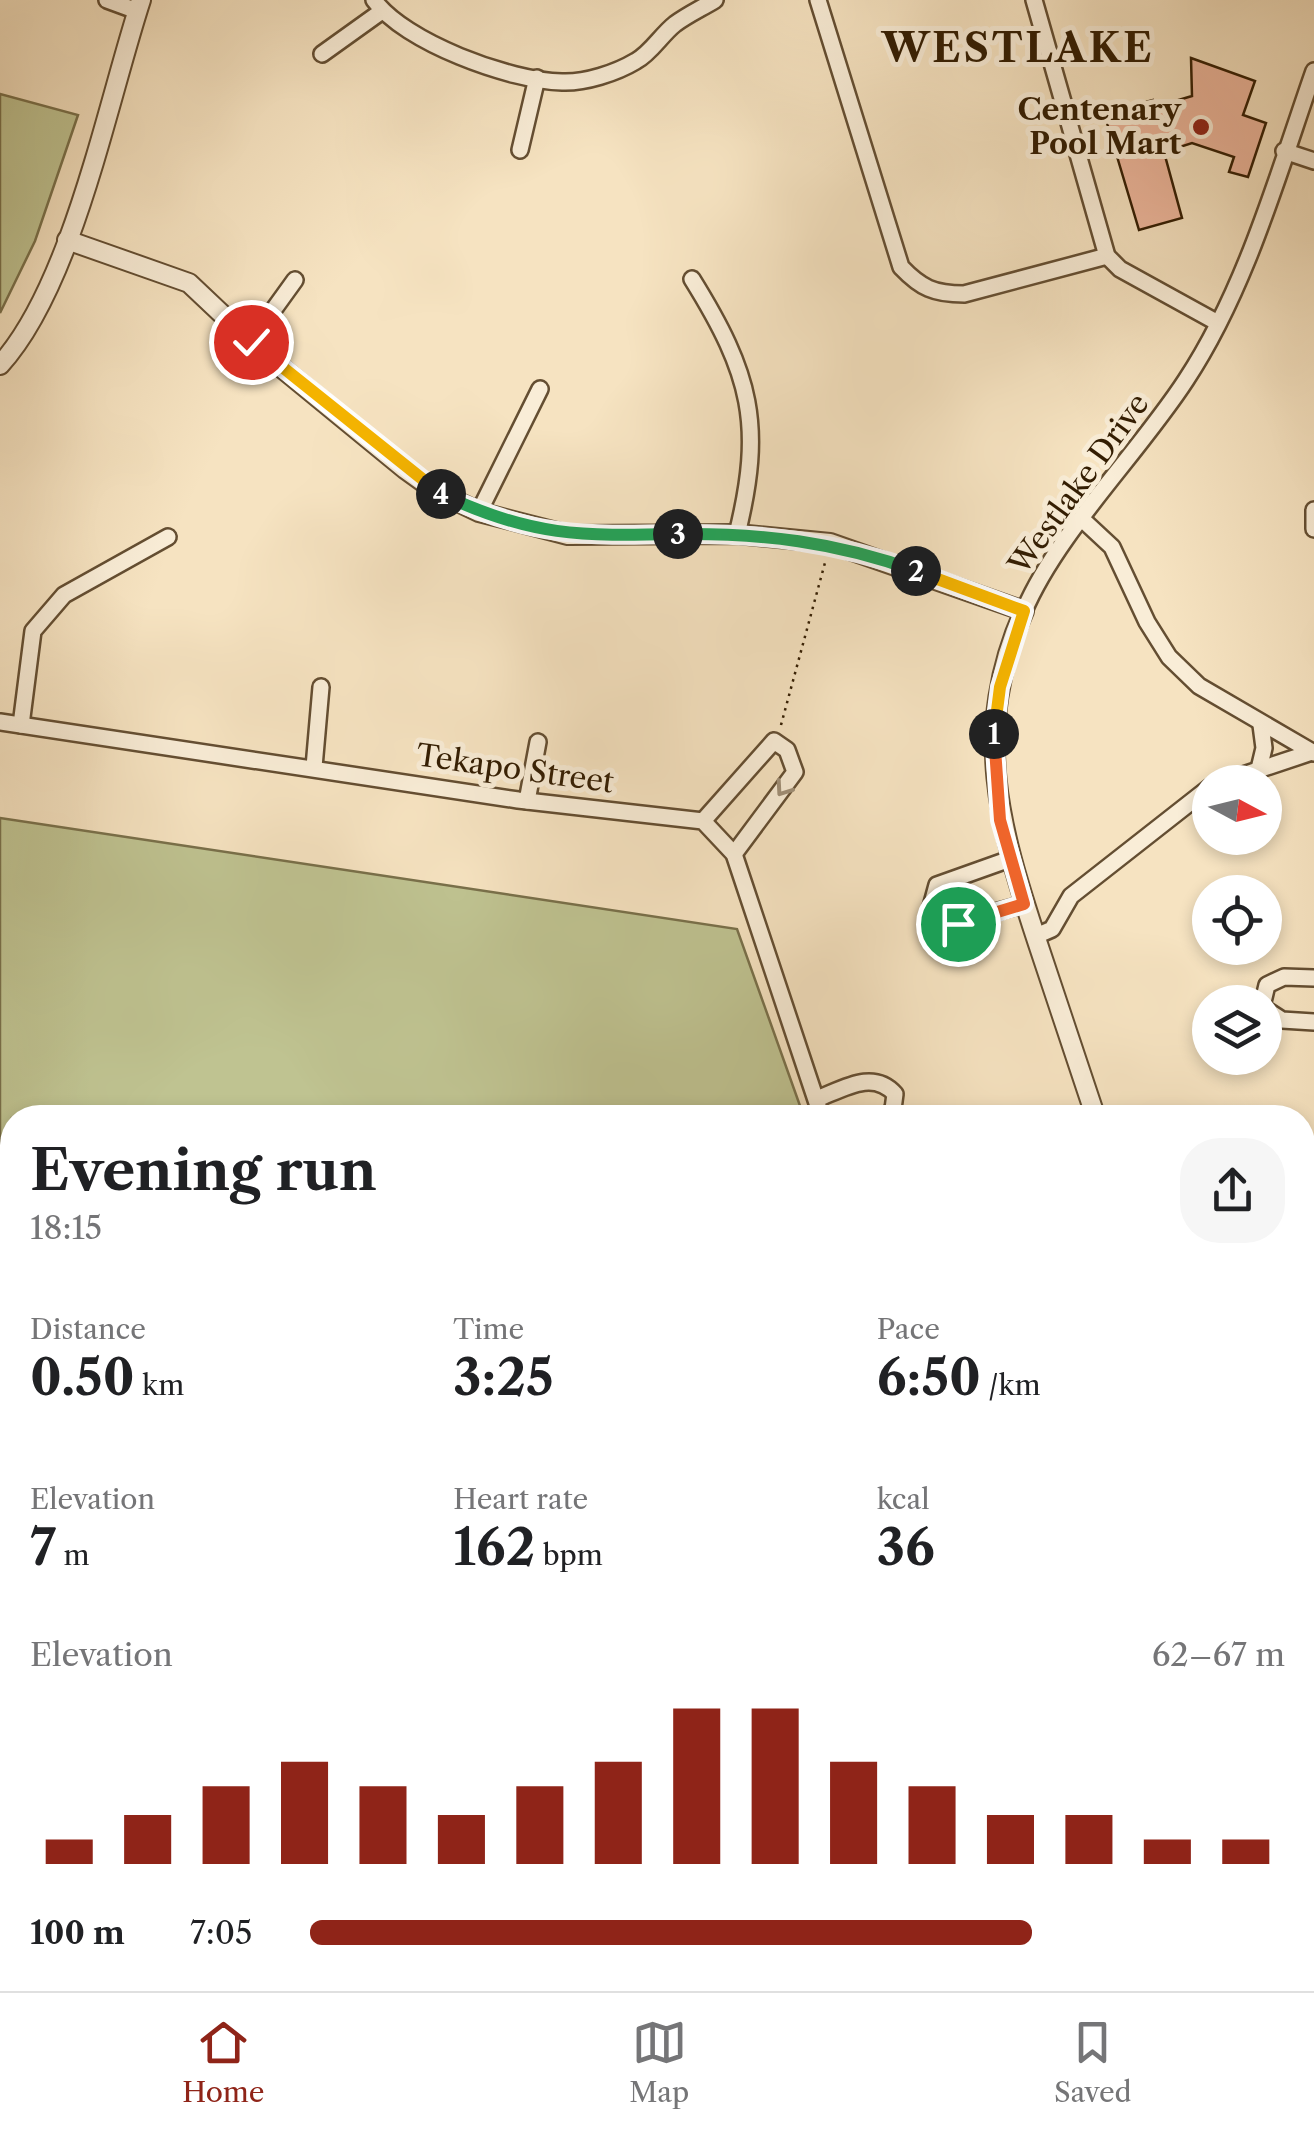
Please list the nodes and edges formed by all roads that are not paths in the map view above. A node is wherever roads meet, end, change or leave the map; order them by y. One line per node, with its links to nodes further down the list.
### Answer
1 (107, 0): 5 (street)
2 (715, 0): 9 (street)
3 (818, 0): 14 (street)
4 (1034, 0): 14 (street)
5 (139, 6): 13 (street)
6 (378, 6): 7 (street); 9 (street)
7 (322, 54)
8 (1314, 71): 11 (street, Westlake Drive)
9 (537, 78): 10 (street)
10 (520, 150)
11 (1284, 151): 12 (street); 17 (street, Westlake Drive)
12 (1314, 162)
13 (67, 240): 18 (street); 19 (street)
14 (1106, 256): 17 (street)
15 (692, 279): 25 (street)
16 (295, 280): 18 (street)
17 (1218, 323): 23 (street, Westlake Drive)
18 (251, 342): 22 (street)
19 (0, 365)
20 (540, 389): 22 (street)
21 (1314, 510): 24 (street)
22 (479, 512): 25 (street)
23 (1084, 520): 27 (street, Westlake Drive); 31 (street)
24 (1314, 529)
25 (736, 534): 27 (street)
26 (168, 537): 30 (street)
27 (1024, 611): 41 (street, Westlake Drive)
28 (321, 687): 36 (street)
29 (0, 722): 30 (street, Tekapo Street)
30 (21, 725): 36 (street, Tekapo Street)
31 (1262, 725): 33 (street); 34 (street)
32 (538, 742): 38 (street)
33 (1312, 753): 35 (street)
34 (1260, 765)
35 (1275, 765)
36 (314, 767): 38 (street, Tekapo Street)
37 (1192, 801): 43 (street)
38 (526, 802): 39 (street, Tekapo Street)
39 (704, 821): 40 (street); 40 (street, one-way to 40)
40 (734, 854): 48 (street)
41 (1010, 858): 42 (street, Westlake Drive); 42 (street)
42 (1024, 904): 43 (street, Westlake Drive)
43 (1036, 936): 51 (street, Westlake Drive)
44 (1314, 978): 45 (street)
45 (1267, 985)
46 (1282, 1020): 47 (street)
47 (1314, 1022)
48 (816, 1099): 49 (street); 50 (street)
49 (818, 1105)
50 (894, 1105)
51 (1092, 1105)

